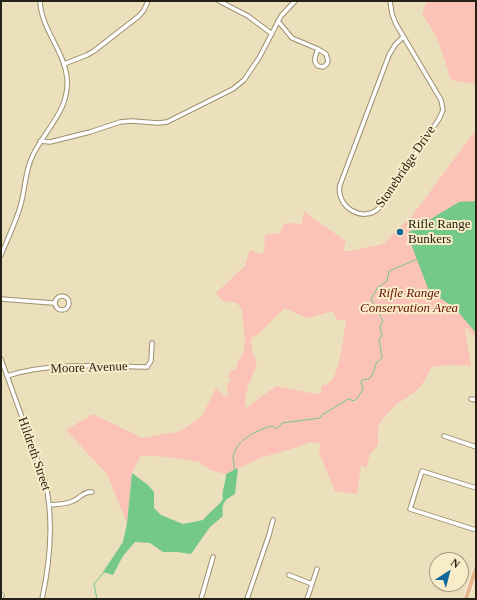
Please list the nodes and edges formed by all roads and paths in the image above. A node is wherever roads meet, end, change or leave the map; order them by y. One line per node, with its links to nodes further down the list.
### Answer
1 (40, 1): 10 (street)
2 (148, 1): 10 (street)
3 (219, 1): 7 (street)
4 (295, 1): 6 (street)
5 (390, 1): 8 (street, Stonebridge Drive)
6 (278, 21): 7 (street); 9 (street)
7 (272, 34): 11 (street)
8 (403, 37): 8 (street, Stonebridge Drive)
9 (318, 49): 9 (street)
10 (64, 64): 11 (street)
11 (40, 141): 12 (street)
12 (1, 256)
13 (1, 300): 14 (street)
14 (53, 303): 14 (street)
15 (152, 344): 17 (street, Moore Avenue)
16 (1, 359): 17 (street, Hildreth Street)
17 (7, 376): 24 (street, Hildreth Street)
18 (471, 398): 19 (street)
19 (476, 400)
20 (444, 436): 21 (street)
21 (476, 447)
22 (476, 488): 26 (street)
23 (92, 492): 24 (street)
24 (49, 505): 32 (street, Hildreth Street)
25 (273, 520): 34 (street)
26 (476, 530)
27 (213, 557): 33 (street)
28 (476, 568): 36 (main road)
29 (317, 570): 31 (street)
30 (289, 575): 31 (street)
31 (312, 584): 35 (street)
32 (42, 599)
33 (201, 599)
34 (247, 599)
35 (307, 599)
36 (466, 599)

